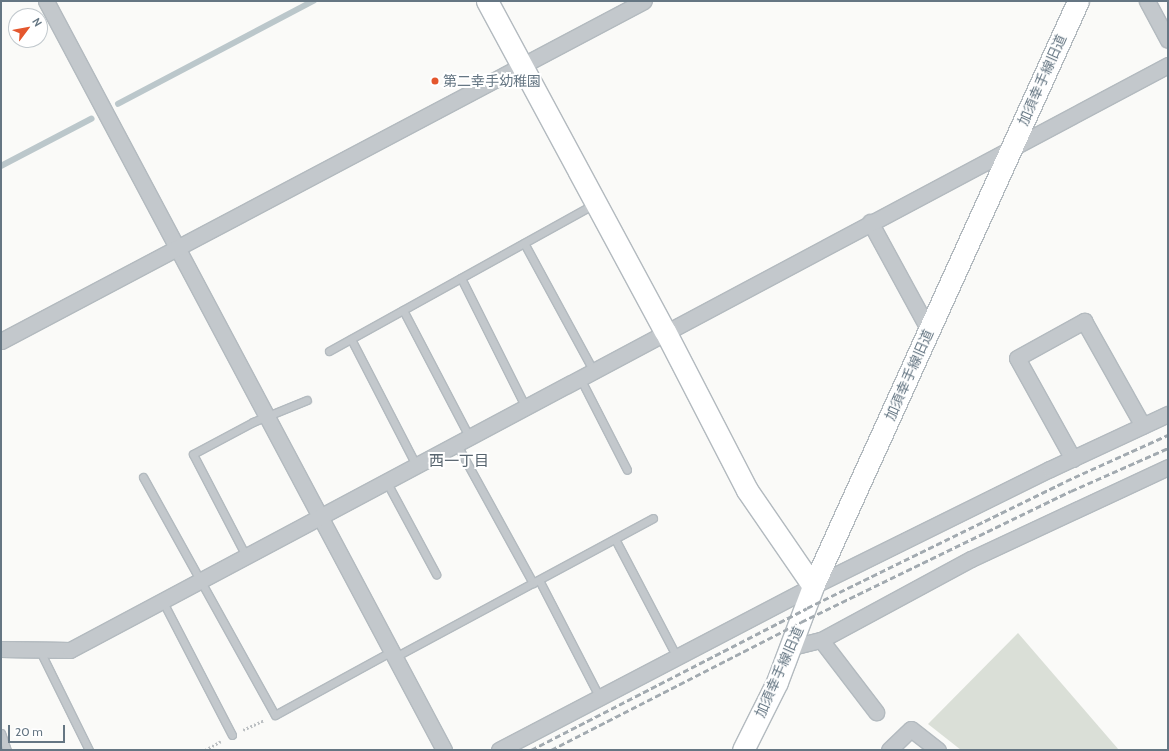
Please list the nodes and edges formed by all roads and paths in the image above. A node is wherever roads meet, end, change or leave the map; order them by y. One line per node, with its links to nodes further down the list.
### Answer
1 (46, 1): 13 (street)
2 (487, 1): 8 (street)
3 (644, 1): 8 (street)
4 (1078, 1): 9 (street, 加須幸手線旧道)
5 (1147, 1): 6 (street)
6 (1168, 40)
7 (1168, 65): 9 (street)
8 (522, 66): 10 (street); 13 (street)
9 (1012, 147): 11 (street); 16 (street, 加須幸手線旧道)
10 (596, 203): 12 (lane); 17 (street)
11 (870, 222): 16 (street); 17 (street)
12 (524, 243): 14 (lane); 21 (lane)
13 (177, 249): 19 (street); 25 (street)
14 (460, 278): 15 (lane); 23 (lane)
15 (403, 310): 18 (lane); 27 (lane)
16 (929, 330): 41 (street, 加須幸手線旧道)
17 (665, 331): 21 (street); 41 (street)
18 (351, 339): 20 (lane); 29 (lane)
19 (1, 341)
20 (329, 351)
21 (586, 374): 23 (street); 31 (lane)
22 (308, 400): 25 (lane)
23 (525, 406): 27 (street)
24 (1168, 414): 26 (street)
25 (268, 418): 34 (street); 37 (lane)
26 (1143, 426): 28 (street); 28 (street)
27 (463, 440): 29 (street); 40 (lane)
28 (1073, 459): 41 (street)
29 (416, 465): 33 (street)
30 (1168, 467): 43 (street)
31 (627, 470)
32 (143, 477): 39 (lane)
33 (386, 481): 34 (street); 38 (lane)
34 (320, 516): 37 (street); 47 (street)
35 (653, 518): 36 (lane)
36 (615, 539): 40 (lane); 48 (lane)
37 (246, 556): 39 (street)
38 (436, 574)
39 (200, 580): 42 (street); 47 (lane)
40 (536, 581): 47 (lane); 49 (lane)
41 (813, 586): 44 (street, 加須幸手線旧道); 48 (street)
42 (162, 600): 46 (street); 52 (lane)
43 (821, 640): 44 (street); 50 (street)
44 (792, 647): 57 (street, 加須幸手線旧道)
45 (1, 648): 46 (street)
46 (39, 649): 54 (lane)
47 (393, 654): 55 (street)
48 (677, 657): 49 (street)
49 (600, 698): 56 (street)
50 (876, 712)
51 (1, 733): 53 (lane)
52 (232, 735)
53 (7, 750)
54 (89, 750)
55 (444, 750)
56 (499, 750)
57 (743, 750)
58 (890, 750): 59 (street)
59 (938, 750)

